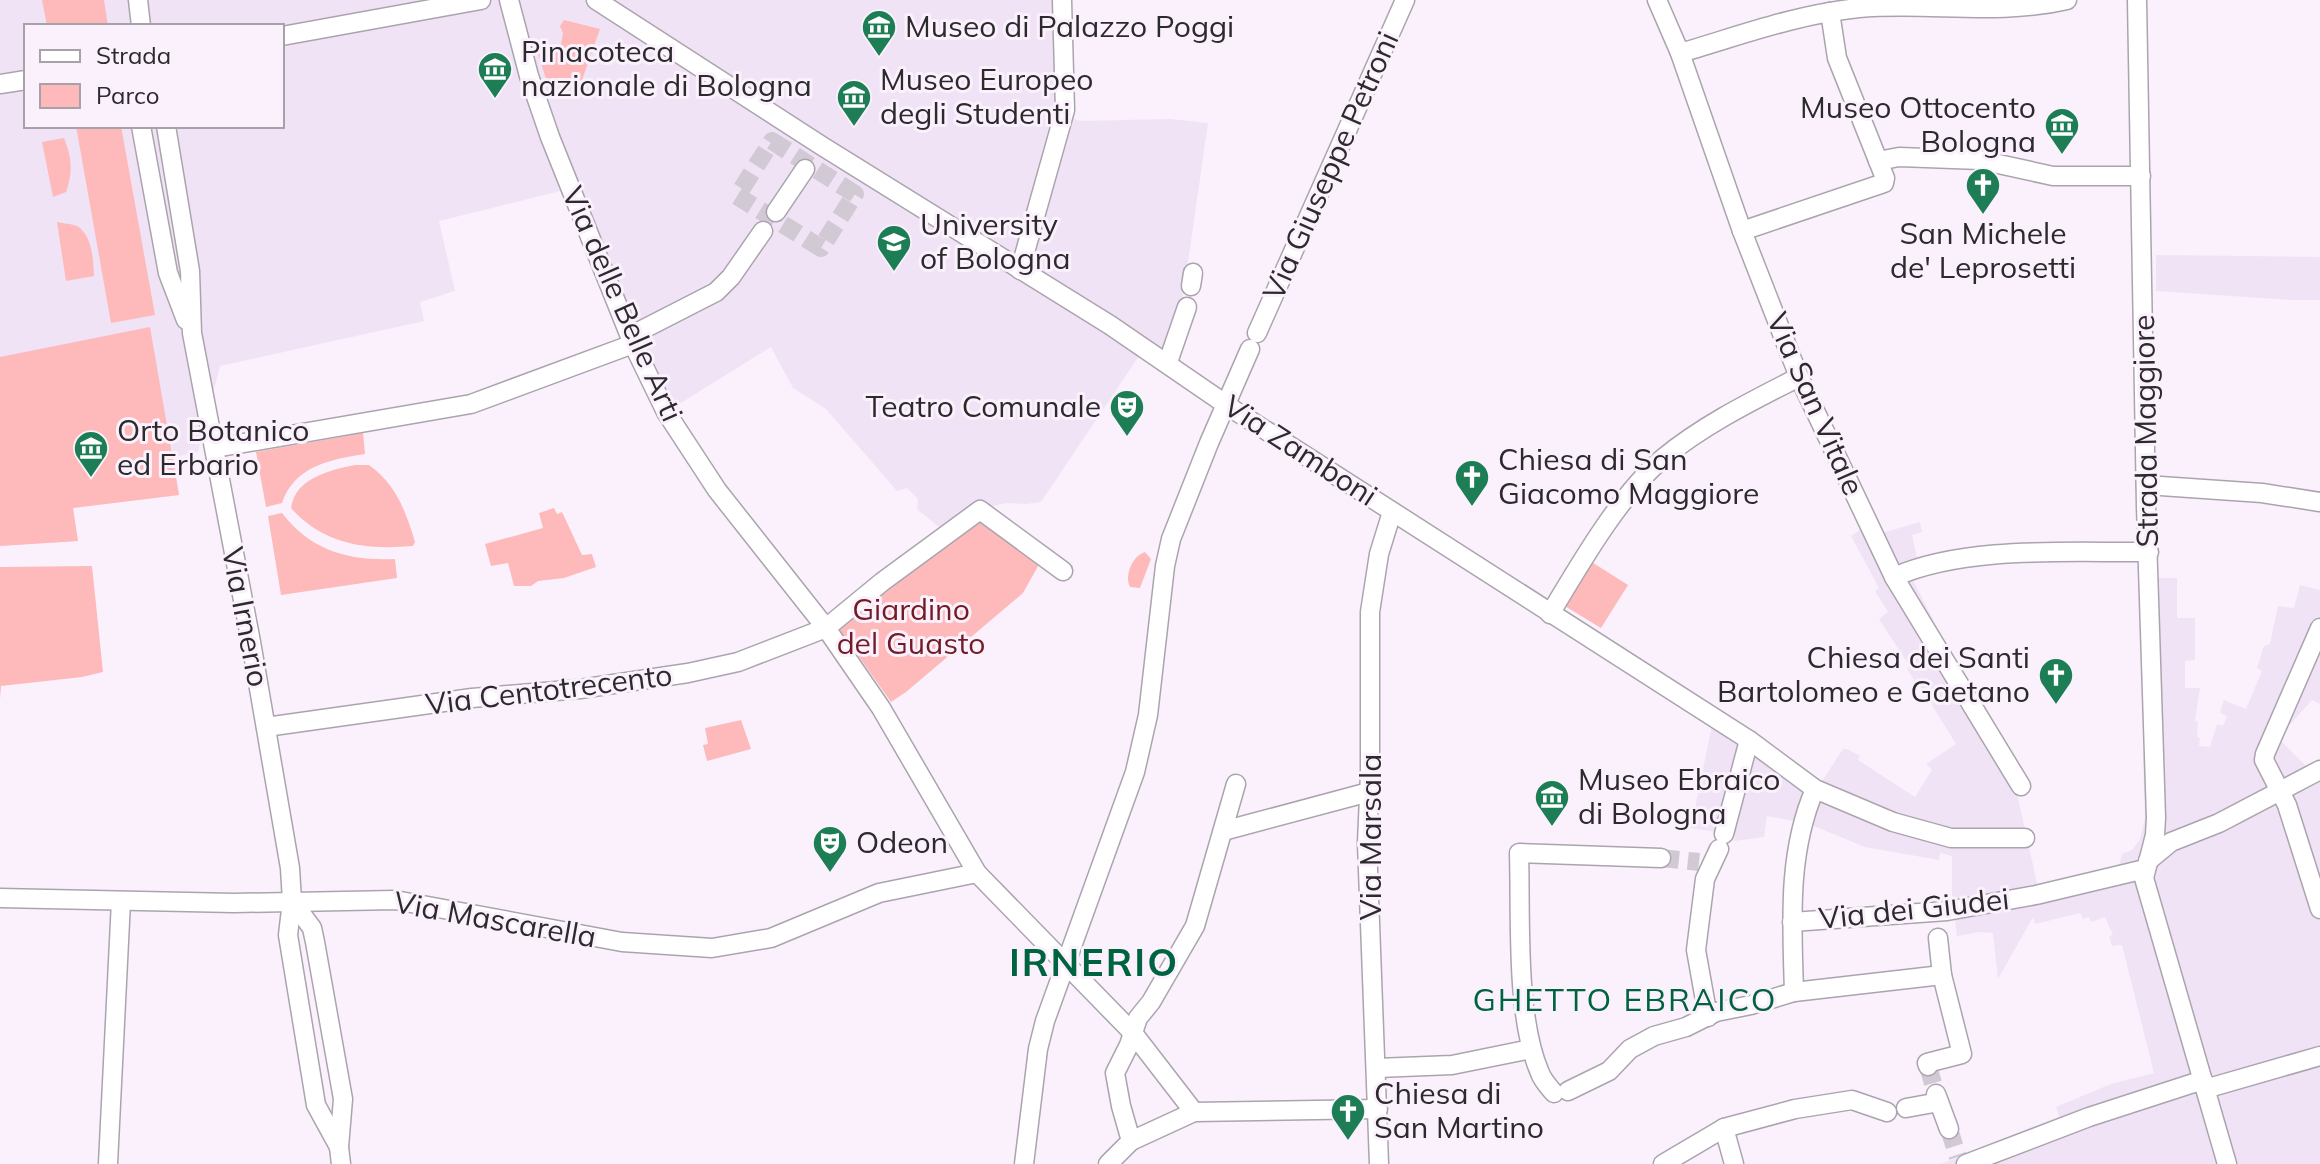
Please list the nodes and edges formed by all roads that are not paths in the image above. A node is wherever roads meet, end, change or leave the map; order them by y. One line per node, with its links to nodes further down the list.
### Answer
1 (138, 0): 11 (street)
2 (481, 0): 12 (street)
3 (509, 0): 27 (street, Via delle Belle Arti)
4 (596, 0): 18 (street, Via Zamboni)
5 (1062, 0): 24 (street)
6 (1405, 0): 30 (street, Via Giuseppe Petroni)
7 (1657, 0): 13 (street, Via San Vitale)
8 (2067, 0): 10 (street)
9 (2137, 0): 20 (street, Strada Maggiore)
10 (1830, 12): 13 (street); 19 (street)
11 (141, 24)
12 (284, 36)
13 (1680, 53): 23 (street, Via San Vitale)
14 (24, 80): 15 (street)
15 (0, 84)
16 (141, 128): 26 (street, Via Irnerio)
17 (166, 128): 26 (street, Via Irnerio)
18 (814, 157): 21 (street); 24 (street, Via Zamboni)
19 (1878, 161): 20 (street); 23 (street)
20 (2141, 176): 32 (street, Strada Maggiore)
21 (776, 212)
22 (763, 231): 27 (street)
23 (1742, 231): 29 (street, Via San Vitale)
24 (1020, 270): 28 (street, Via Zamboni)
25 (1187, 307): 28 (street)
26 (192, 333): 31 (street, Via Irnerio)
27 (632, 340): 31 (street); 39 (street, Via delle Belle Arti)
28 (1168, 362): 30 (street, Via Zamboni)
29 (1799, 377): 37 (street, Via San Vitale); 38 (street)
30 (1226, 405): 34 (street, Via Zamboni); 60 (street, Via Giuseppe Petroni)
31 (215, 448): 41 (street, Via Irnerio)
32 (2146, 485): 33 (street); 35 (street, Strada Maggiore)
33 (2320, 502)
34 (1392, 512): 38 (street, Via Zamboni); 48 (street, Via Marsala)
35 (2149, 552): 37 (street); 52 (street, Strada Maggiore)
36 (1063, 571): 39 (street, Via Centotrecento)
37 (1894, 577): 45 (street, Via San Vitale)
38 (1550, 614): 42 (street, Via Zamboni)
39 (826, 628): 41 (street, Via Centotrecento); 53 (street, Via delle Belle Arti)
40 (2320, 628): 47 (street)
41 (266, 727): 56 (street, Via Irnerio)
42 (1749, 740): 46 (street, Via Zamboni); 63 (street)
43 (2315, 773): 47 (street)
44 (1236, 784): 49 (street)
45 (2021, 786)
46 (1815, 789): 50 (street, Via Zamboni); 58 (street)
47 (2281, 791): 52 (street); 57 (street)
48 (1369, 792): 49 (street); 68 (street, Via Marsala)
49 (1223, 831): 64 (street)
50 (2025, 838)
51 (1661, 858): 65 (street)
52 (2147, 865): 59 (street, Via dei Giudei); 69 (street)
53 (977, 873): 56 (street, Via Mascarella); 60 (street, Via delle Belle Arti)
54 (0, 898): 55 (street, Via Mascarella)
55 (121, 901): 56 (street, Via Mascarella); 80 (street)
56 (292, 901): 77 (street, Via Irnerio); 77 (street, Via Irnerio)
57 (2320, 909)
58 (1792, 922): 59 (street, Via dei Giudei); 62 (street)
59 (1937, 924): 61 (street)
60 (1065, 966): 64 (street, Via delle Belle Arti); 81 (street, Via Giuseppe Petroni)
61 (1942, 975): 62 (street); 67 (street)
62 (1794, 992): 63 (street)
63 (1708, 1017): 65 (street)
64 (1133, 1033): 72 (street, Via delle Belle Arti); 76 (street)
65 (1531, 1049): 68 (street)
66 (2320, 1056): 69 (street)
67 (1928, 1066)
68 (1377, 1068): 71 (street, Via Marsala)
69 (2204, 1084): 78 (street); 86 (street)
70 (1906, 1108): 75 (street)
71 (1378, 1109): 72 (street); 83 (street, Via Marsala)
72 (1194, 1112): 76 (street)
73 (1887, 1112): 74 (street)
74 (1724, 1128): 84 (street); 85 (street)
75 (1949, 1129)
76 (1131, 1141): 82 (street)
77 (340, 1156)
78 (1999, 1158): 79 (street)
79 (1962, 1162)
80 (108, 1164)
81 (1024, 1164)
82 (1108, 1164)
83 (1379, 1164)
84 (1663, 1164)
85 (1734, 1164)
86 (2227, 1164)

